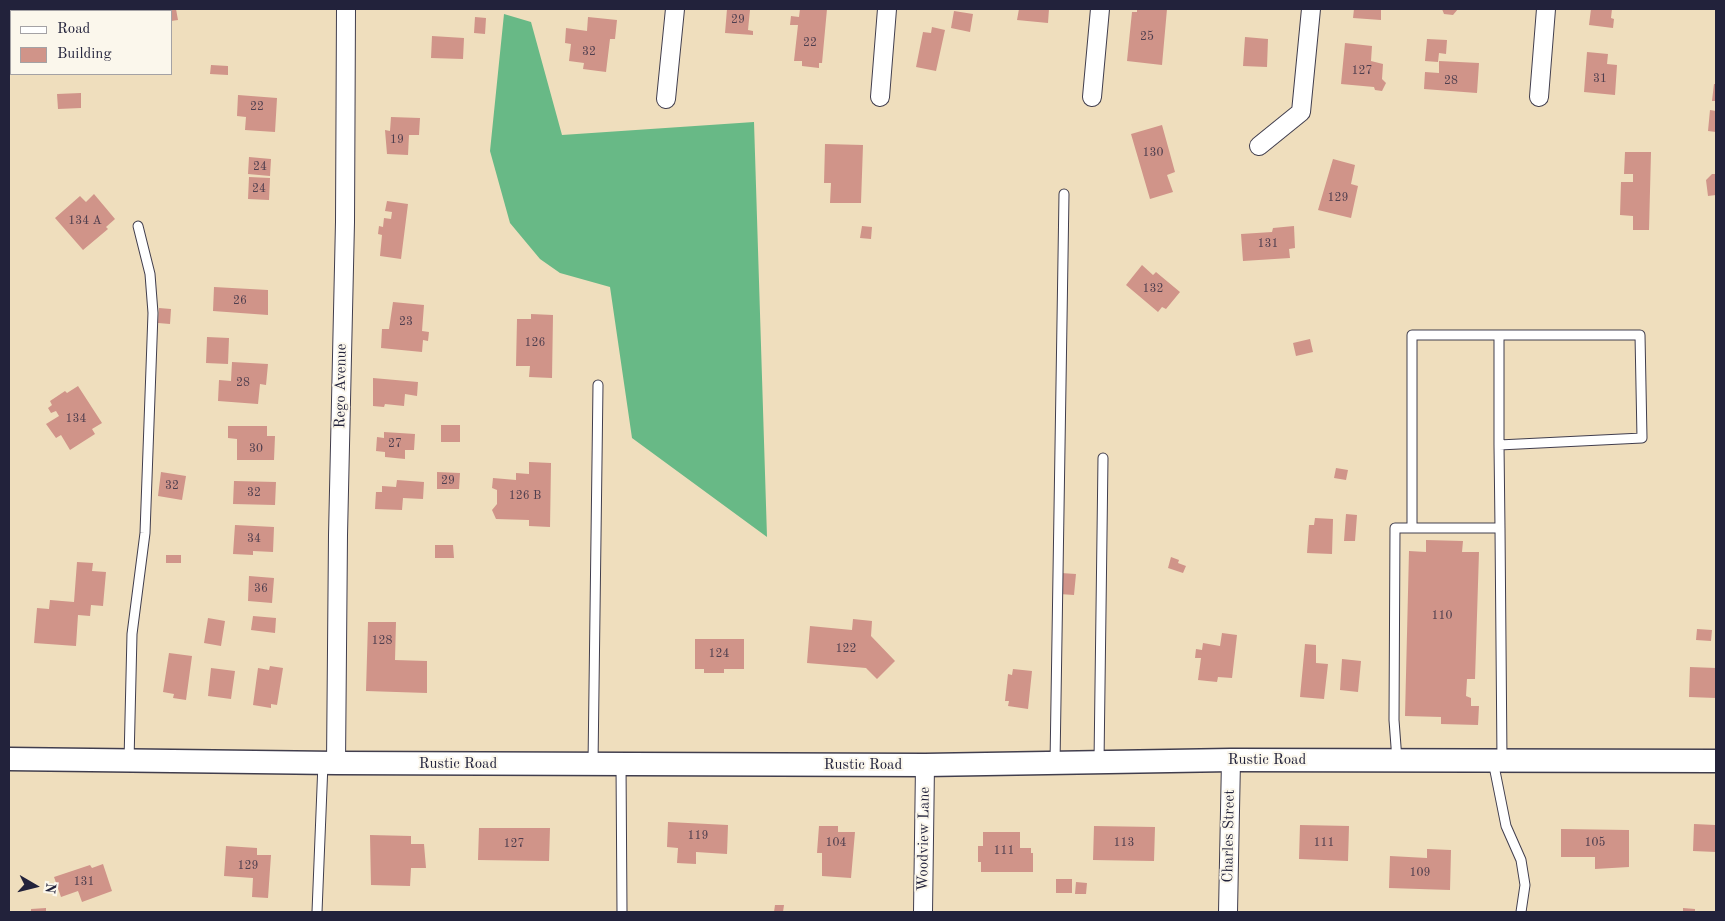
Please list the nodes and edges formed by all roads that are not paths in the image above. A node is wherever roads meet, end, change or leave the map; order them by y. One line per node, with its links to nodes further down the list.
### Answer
1 (346, 9): 27 (street, Rego Avenue)
2 (675, 9): 10 (street)
3 (888, 9): 8 (street)
4 (1100, 9): 7 (street)
5 (1311, 9): 11 (street)
6 (1546, 9): 9 (street)
7 (1092, 96)
8 (880, 97)
9 (1539, 97)
10 (666, 99)
11 (1259, 146)
12 (1064, 194): 28 (lane)
13 (138, 226): 24 (lane)
14 (1499, 335): 16 (lane); 16 (lane); 18 (lane)
15 (598, 384): 29 (lane)
16 (1500, 445): 19 (lane)
17 (1103, 458): 26 (lane)
18 (1412, 528): 19 (lane); 22 (lane)
19 (1500, 528): 23 (lane)
20 (9, 760): 24 (street, Rustic Road)
21 (1230, 760): 22 (street, Rustic Road); 26 (street, Rustic Road); 35 (street, Charles Street)
22 (1397, 760): 23 (street, Rustic Road)
23 (1497, 760): 25 (street, Rustic Road); 36 (lane)
24 (129, 761): 27 (street, Rustic Road)
25 (1716, 761)
26 (1099, 762): 28 (street, Rustic Road)
27 (330, 763): 29 (street, Rustic Road); 32 (lane)
28 (1055, 763): 31 (street, Rustic Road)
29 (593, 764): 30 (street, Rustic Road)
30 (621, 764): 31 (street, Rustic Road); 33 (lane)
31 (925, 765): 34 (street, Woodview Lane)
32 (318, 912)
33 (622, 912)
34 (923, 912)
35 (1228, 912)
36 (1521, 912)

